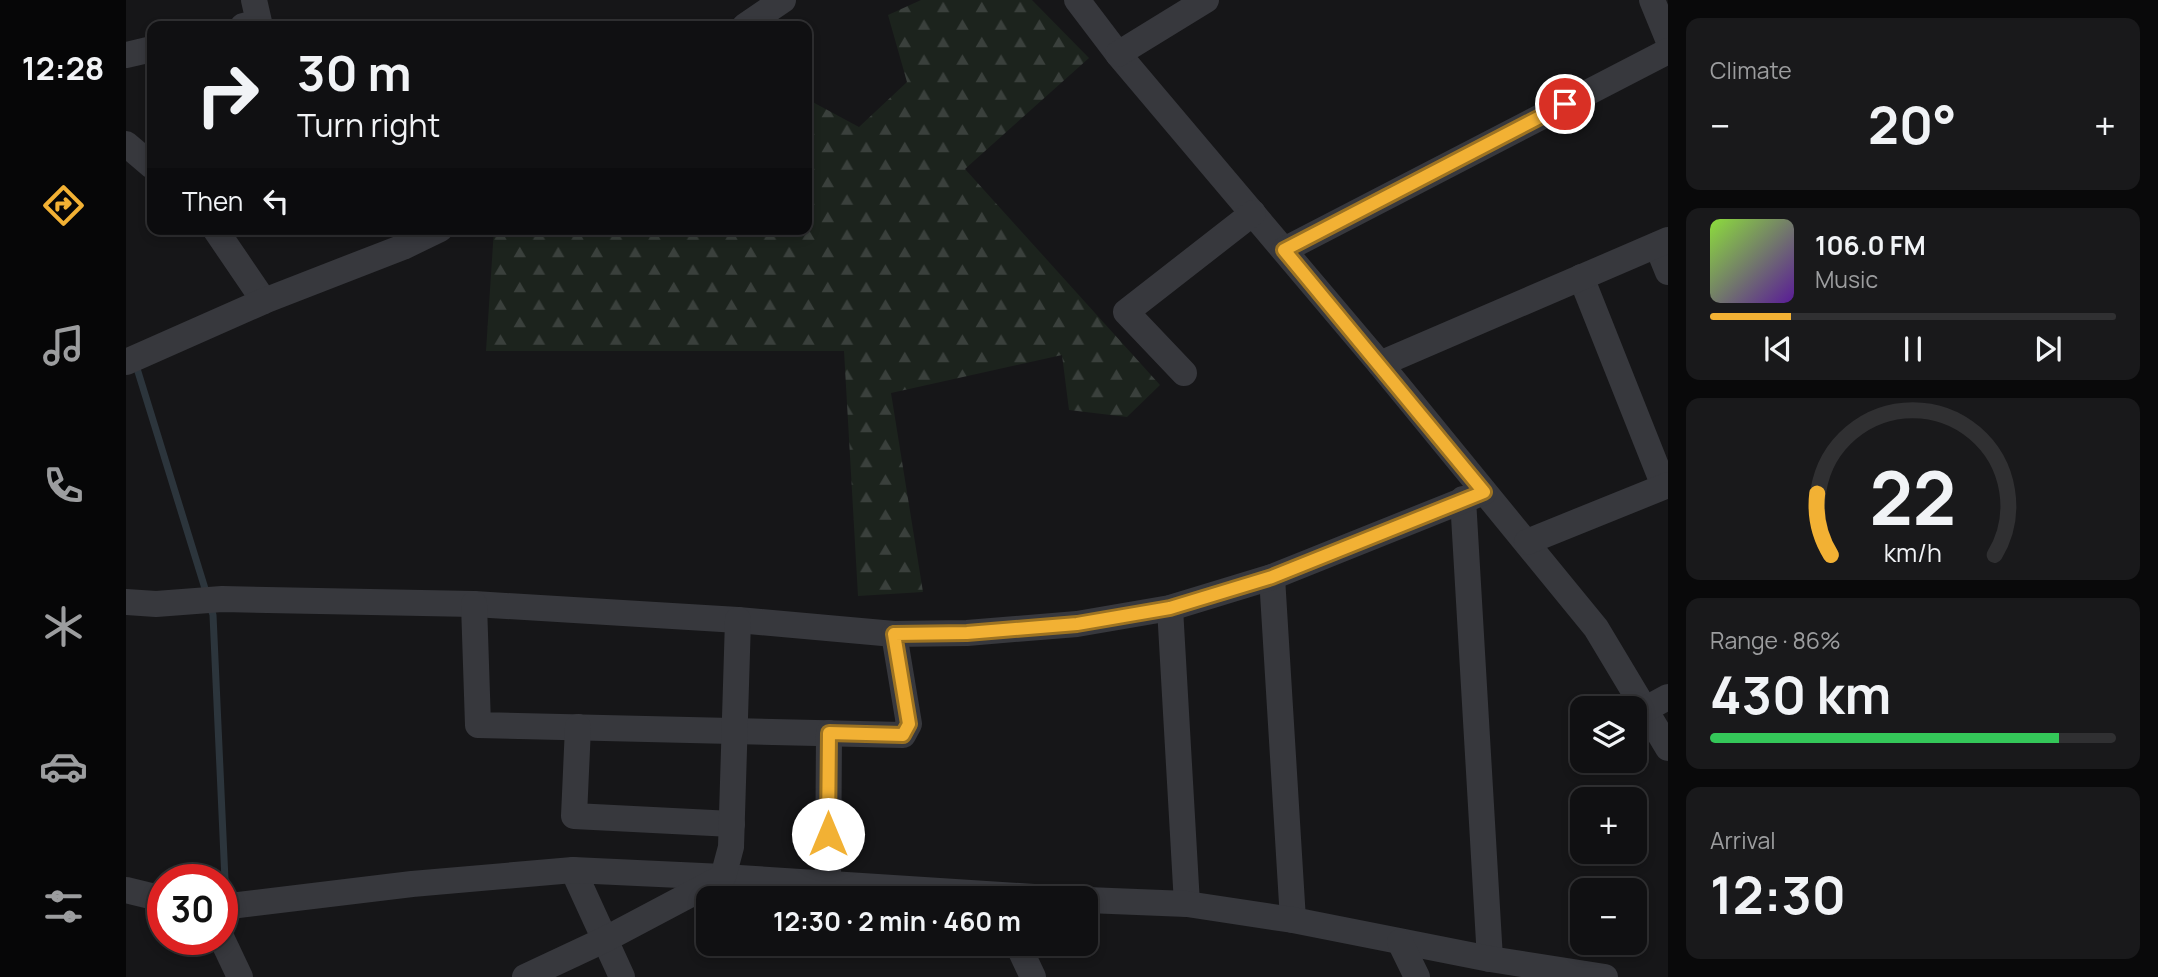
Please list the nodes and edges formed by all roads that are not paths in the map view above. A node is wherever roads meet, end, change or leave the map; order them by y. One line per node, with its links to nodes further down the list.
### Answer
1 (254, 0): 6 (street)
2 (783, 0): 7 (street)
3 (1077, 0): 11 (street)
4 (1206, 0): 11 (street)
5 (1659, 6): 8 (street)
6 (259, 21)
7 (752, 21)
8 (1668, 39)
9 (147, 50): 12 (street)
10 (1668, 51): 19 (street)
11 (1118, 54): 15 (street)
12 (126, 55)
13 (126, 144): 14 (street)
14 (147, 162)
15 (1253, 213): 19 (street); 25 (street)
16 (219, 235): 22 (street)
17 (428, 235): 22 (street)
18 (1663, 242): 20 (street); 21 (street)
19 (1284, 250): 24 (street)
20 (1668, 272)
21 (1581, 277): 24 (street); 26 (street)
22 (264, 301): 23 (street)
23 (126, 362)
24 (1380, 364): 27 (street)
25 (1184, 373)
26 (1666, 485): 28 (street)
27 (1474, 496): 28 (street); 29 (street); 58 (street)
28 (1527, 542): 35 (street)
29 (1272, 577): 32 (street); 53 (street)
30 (126, 602): 31 (street)
31 (474, 604): 33 (street); 39 (street)
32 (1170, 608): 34 (street); 51 (street)
33 (738, 620): 34 (street); 40 (street)
34 (894, 634): 41 (street)
35 (1636, 696)
36 (1668, 697): 37 (street)
37 (1647, 708)
38 (1647, 715): 42 (street)
39 (578, 727): 40 (street); 43 (street)
40 (735, 730): 41 (street); 43 (street)
41 (829, 733): 46 (street)
42 (1668, 748)
43 (732, 824): 45 (street)
44 (573, 870): 45 (street); 52 (street); 54 (street)
45 (723, 877): 46 (street); 54 (street)
46 (828, 884): 47 (street)
47 (856, 886)
48 (126, 890): 49 (street)
49 (147, 895)
50 (1098, 900): 51 (street)
51 (1186, 904): 53 (street)
52 (238, 906)
53 (1293, 920): 55 (street)
54 (604, 940): 60 (street); 61 (street)
55 (1400, 942): 58 (street); 63 (street)
56 (230, 955): 59 (street)
57 (1023, 956): 62 (street)
58 (1490, 959): 64 (street)
59 (240, 977)
60 (525, 977)
61 (622, 977)
62 (1033, 977)
63 (1417, 977)
64 (1605, 977)

